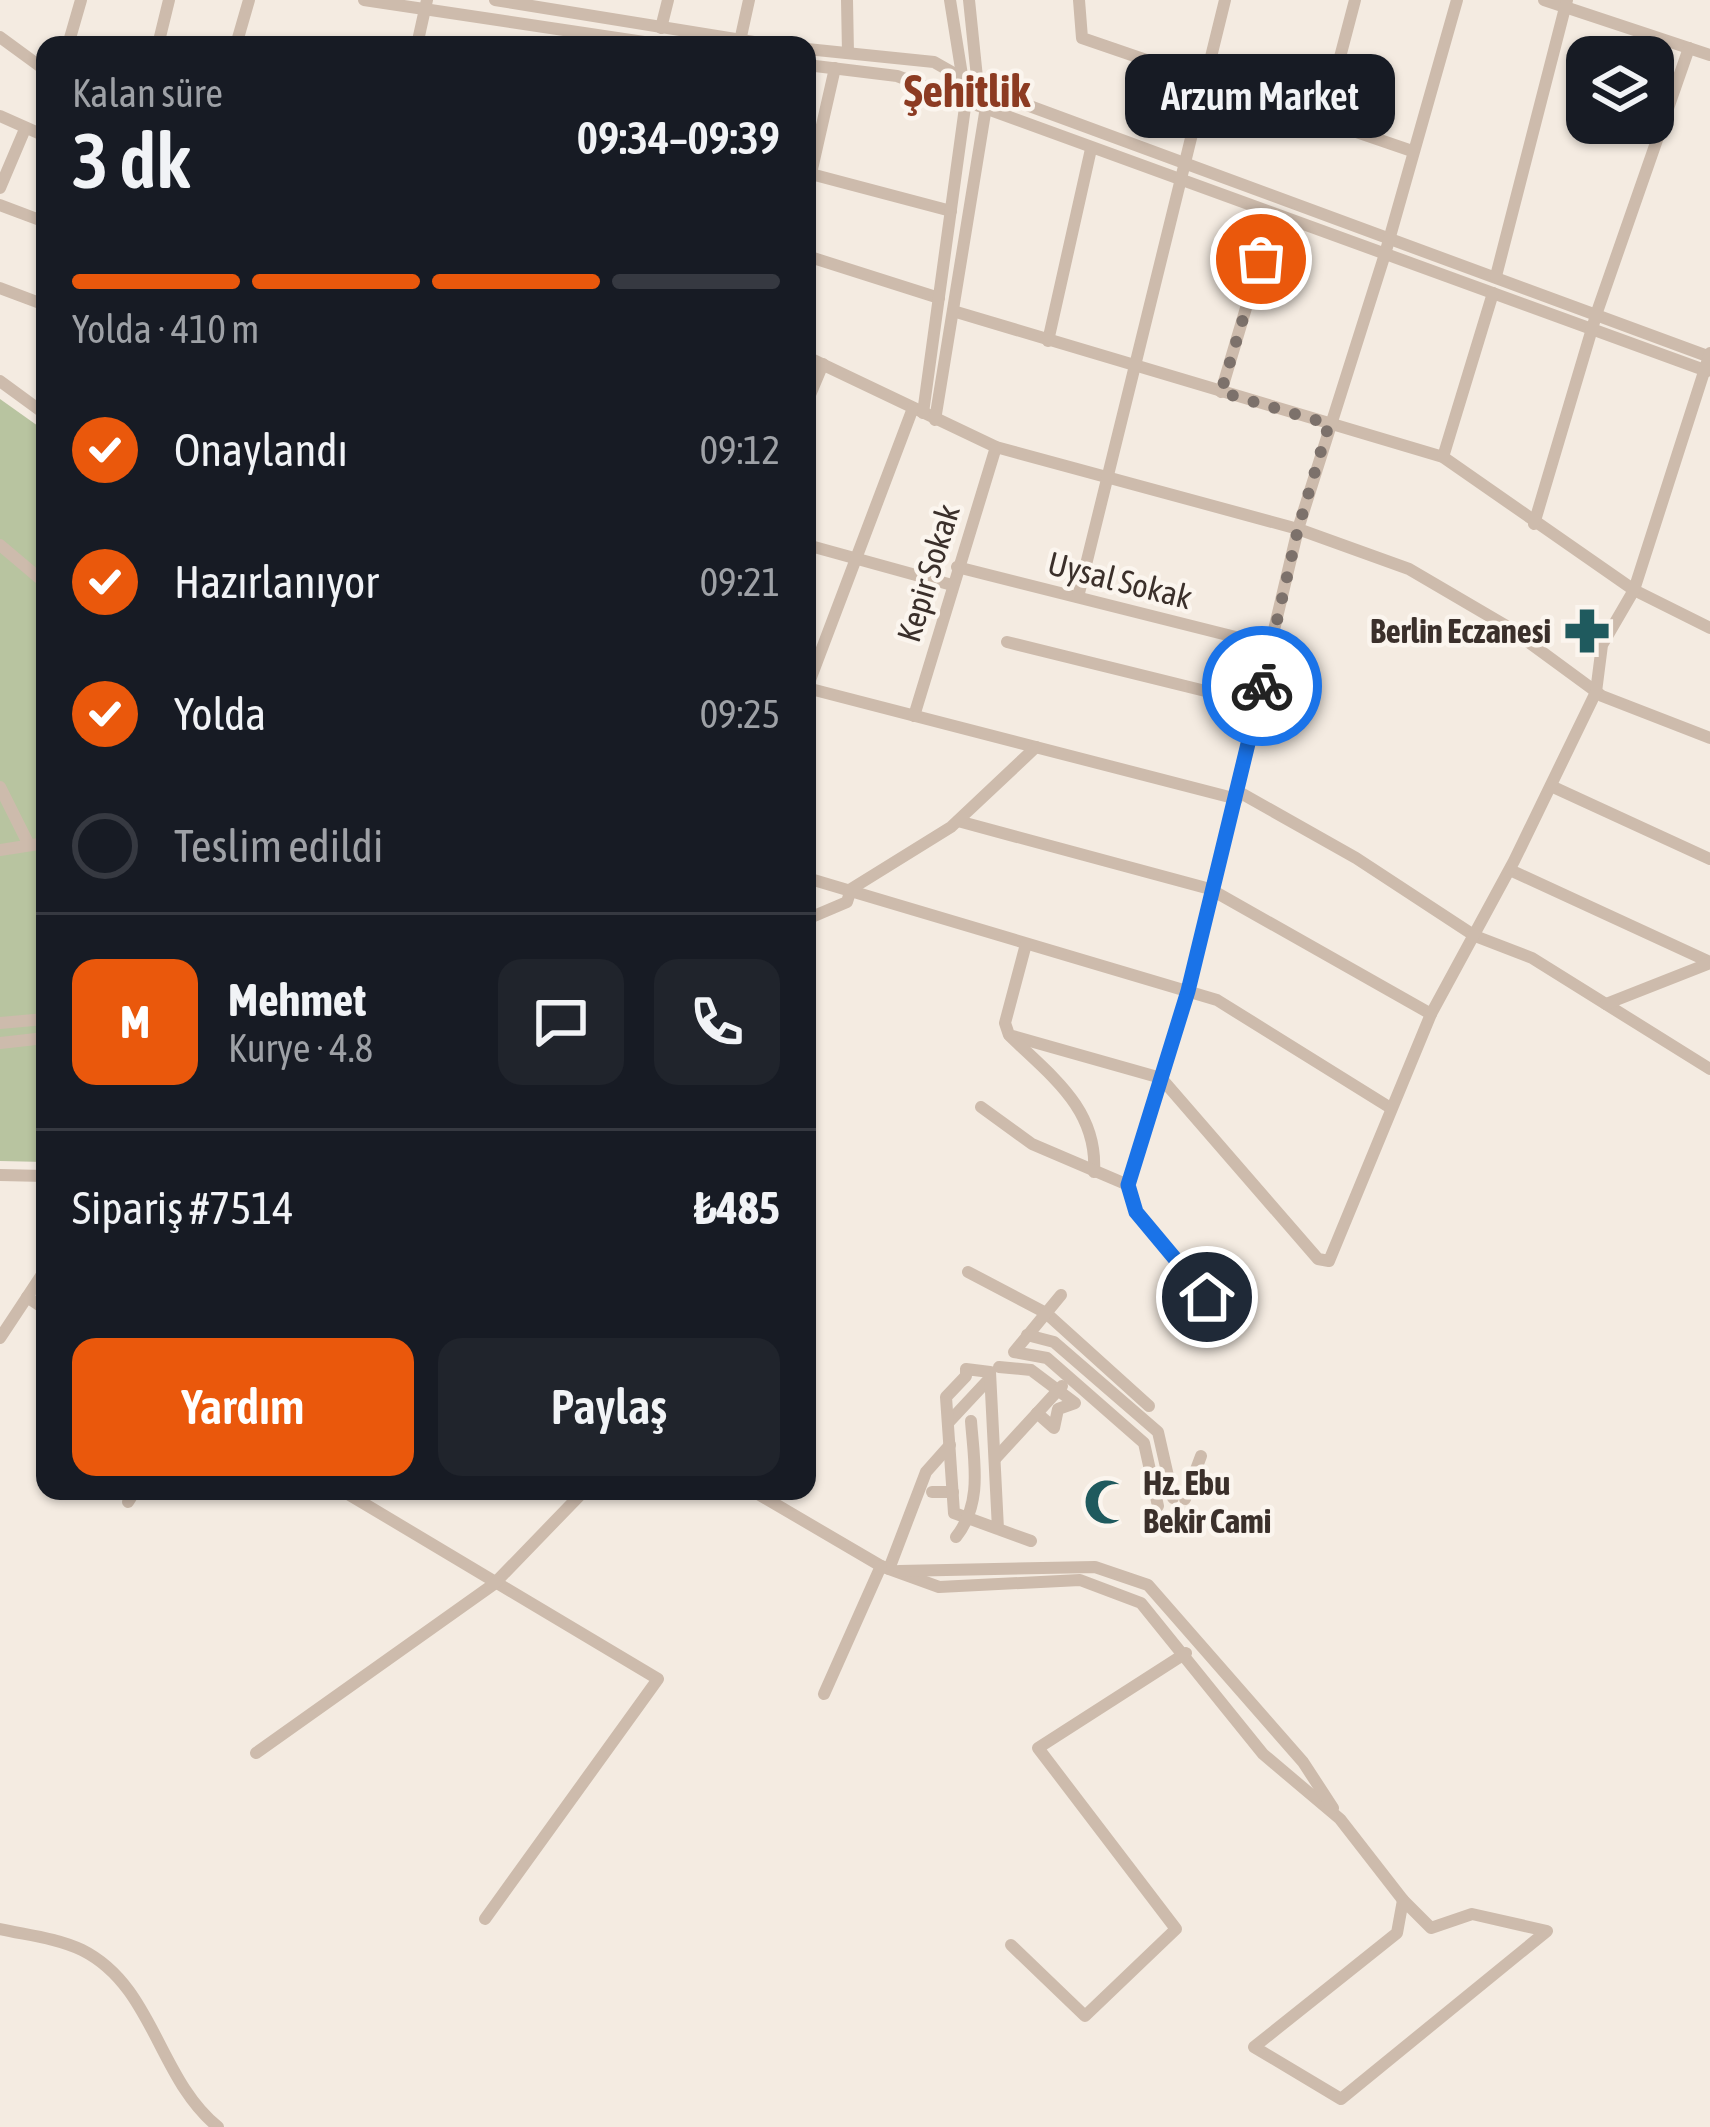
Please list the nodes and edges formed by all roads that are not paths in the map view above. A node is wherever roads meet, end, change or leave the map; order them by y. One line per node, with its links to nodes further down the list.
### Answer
1 (81, 0): 20 (street)
2 (169, 0): 21 (street)
3 (249, 0): 22 (street)
4 (364, 0): 17 (street)
5 (495, 0): 16 (street)
6 (668, 0): 19 (street)
7 (749, 0): 26 (street)
8 (847, 0): 30 (street)
9 (950, 0): 35 (street)
10 (968, 0): 37 (street)
11 (1078, 0): 36 (street)
12 (1226, 0): 36 (street)
13 (1355, 0): 41 (street)
14 (1457, 0): 45 (street)
15 (1544, 0): 18 (street)
16 (513, 1): 19 (street)
17 (427, 4): 23 (street); 24 (street)
18 (1567, 4): 28 (street); 58 (street)
19 (661, 28): 25 (street)
20 (71, 36)
21 (160, 36)
22 (239, 36)
23 (419, 36)
24 (559, 36)
25 (682, 36)
26 (741, 36)
27 (0, 37): 32 (street)
28 (1689, 48): 31 (street); 64 (street)
29 (816, 50): 30 (street)
30 (848, 52): 35 (street)
31 (1710, 55)
32 (36, 63)
33 (816, 66): 34 (street)
34 (835, 68): 38 (street); 46 (street)
35 (958, 76): 37 (street); 38 (street)
36 (1206, 83): 41 (street); 47 (street)
37 (977, 87): 39 (street); 47 (street)
38 (966, 100): 39 (street); 52 (street)
39 (986, 106): 44 (street); 63 (street)
40 (0, 116): 42 (street)
41 (1323, 122): 45 (street)
42 (25, 129): 43 (street); 50 (street)
43 (36, 133)
44 (1091, 149): 49 (street); 66 (street)
45 (1412, 151): 55 (street)
46 (816, 152)
47 (1185, 160): 49 (street); 55 (street)
48 (816, 175): 52 (street)
49 (1183, 180): 53 (street); 70 (street)
50 (0, 188)
51 (0, 206): 54 (street)
52 (951, 211): 61 (street)
53 (1274, 214): 56 (street); 73 (street)
54 (36, 219)
55 (1390, 237): 56 (street); 58 (street)
56 (1385, 254): 60 (street); 76 (street)
57 (816, 259): 61 (street)
58 (1496, 276): 64 (street)
59 (0, 288): 62 (street)
60 (1493, 293): 65 (street); 78 (street)
61 (939, 298): 75 (street)
62 (36, 302)
63 (953, 311): 66 (street); 75 (street)
64 (1597, 312): 65 (street); 68 (street)
65 (1594, 328): 68 (street); 80 (street)
66 (1048, 340): 70 (street)
67 (816, 361): 69 (street)
68 (1709, 362): 88 (street)
69 (823, 364): 72 (street); 75 (street)
70 (1134, 366): 73 (street); 79 (street)
71 (0, 381): 74 (street)
72 (816, 381)
73 (1221, 392): 76 (street)
74 (36, 407)
75 (924, 414): 77 (street); 84 (street)
76 (1329, 424): 78 (street); 81 (street)
77 (995, 447): 79 (street); 85 (street, Kepir Sokak)
78 (1443, 457): 80 (street)
79 (1105, 478): 81 (street); 89 (street)
80 (1534, 524): 88 (street)
81 (1298, 529): 92 (street); 95 (street)
82 (0, 545): 86 (street)
83 (816, 548): 84 (street)
84 (856, 559): 87 (street); 93 (street)
85 (957, 567): 87 (street, Kepir Sokak); 89 (street, Uysal Sokak)
86 (36, 575)
87 (952, 585): 97 (street, Kepir Sokak)
88 (1634, 590): 90 (street); 95 (street)
89 (1078, 598): 92 (street, Uysal Sokak)
90 (1710, 628)
91 (1007, 642): 96 (street)
92 (1270, 646): 96 (street)
93 (816, 664)
94 (816, 690): 97 (street)
95 (1596, 692): 98 (street); 100 (street)
96 (1258, 704): 102 (street)
97 (914, 716): 99 (street)
98 (1710, 739)
99 (1036, 747): 102 (street); 103 (street)
100 (1551, 786): 107 (street); 108 (street)
101 (0, 787): 105 (street)
102 (1238, 795): 111 (street); 113 (street)
103 (958, 821): 110 (street); 111 (street)
104 (36, 844): 105 (street)
105 (29, 845): 106 (street)
106 (0, 850)
107 (1710, 859)
108 (1510, 870): 113 (street); 115 (street)
109 (816, 880): 110 (street)
110 (851, 889): 112 (street); 114 (street)
111 (1210, 889): 116 (street); 118 (street)
112 (816, 915)
113 (1474, 936): 117 (street); 118 (street)
114 (1026, 944): 116 (street); 121 (street)
115 (1710, 963): 117 (street)
116 (1188, 991): 125 (street); 127 (street)
117 (1606, 1004): 124 (street)
118 (1431, 1014): 127 (street)
119 (36, 1020): 120 (street)
120 (0, 1023)
121 (1010, 1035): 125 (street); 128 (street)
122 (36, 1039): 123 (street)
123 (0, 1042)
124 (1710, 1070)
125 (1161, 1078): 127 (street); 131 (street)
126 (981, 1107): 128 (street)
127 (1389, 1107)
128 (1094, 1172): 131 (street)
129 (0, 1175): 130 (street)
130 (36, 1176)
131 (1128, 1185): 135 (street)
132 (968, 1273): 138 (street)
133 (36, 1284): 136 (street)
134 (1060, 1295): 138 (street)
135 (1207, 1297)
136 (27, 1298): 137 (street); 140 (street)
137 (36, 1304)
138 (1046, 1313): 139 (street); 141 (street)
139 (1028, 1335): 141 (street); 143 (street)
140 (0, 1338)
141 (1086, 1359): 143 (street); 145 (street); 149 (street)
142 (995, 1373): 143 (street); 146 (street); 146 (street); 154 (street)
143 (1064, 1383): 144 (street); 144 (street); 151 (street)
144 (1053, 1404): 147 (street); 147 (street)
145 (1149, 1406)
146 (961, 1410): 148 (street); 148 (street); 150 (street)
147 (1036, 1413): 154 (street)
148 (976, 1419): 152 (street)
149 (1155, 1429): 151 (street); 153 (street)
150 (950, 1445): 156 (street); 167 (street)
151 (1138, 1447): 162 (street)
152 (973, 1452): 154 (street); 155 (street)
153 (1202, 1456)
154 (995, 1460): 155 (street); 164 (street)
155 (974, 1470): 156 (street); 163 (street)
156 (951, 1471): 158 (street)
157 (932, 1492): 158 (street)
158 (953, 1492): 163 (street)
159 (358, 1500): 168 (street)
160 (575, 1500): 168 (street)
161 (769, 1500): 167 (street)
162 (1158, 1506)
163 (971, 1519): 164 (street); 165 (street)
164 (998, 1529): 166 (street)
165 (956, 1538)
166 (1031, 1541)
167 (889, 1569): 169 (street); 170 (street); 172 (street)
168 (494, 1584): 171 (street); 174 (street)
169 (1186, 1653): 172 (street); 176 (street)
170 (824, 1694)
171 (256, 1753)
172 (1340, 1820): 173 (street)
173 (1403, 1900): 173 (street)
174 (485, 1919)
175 (0, 1929): 177 (street)
176 (1011, 1945)
177 (218, 2127)

